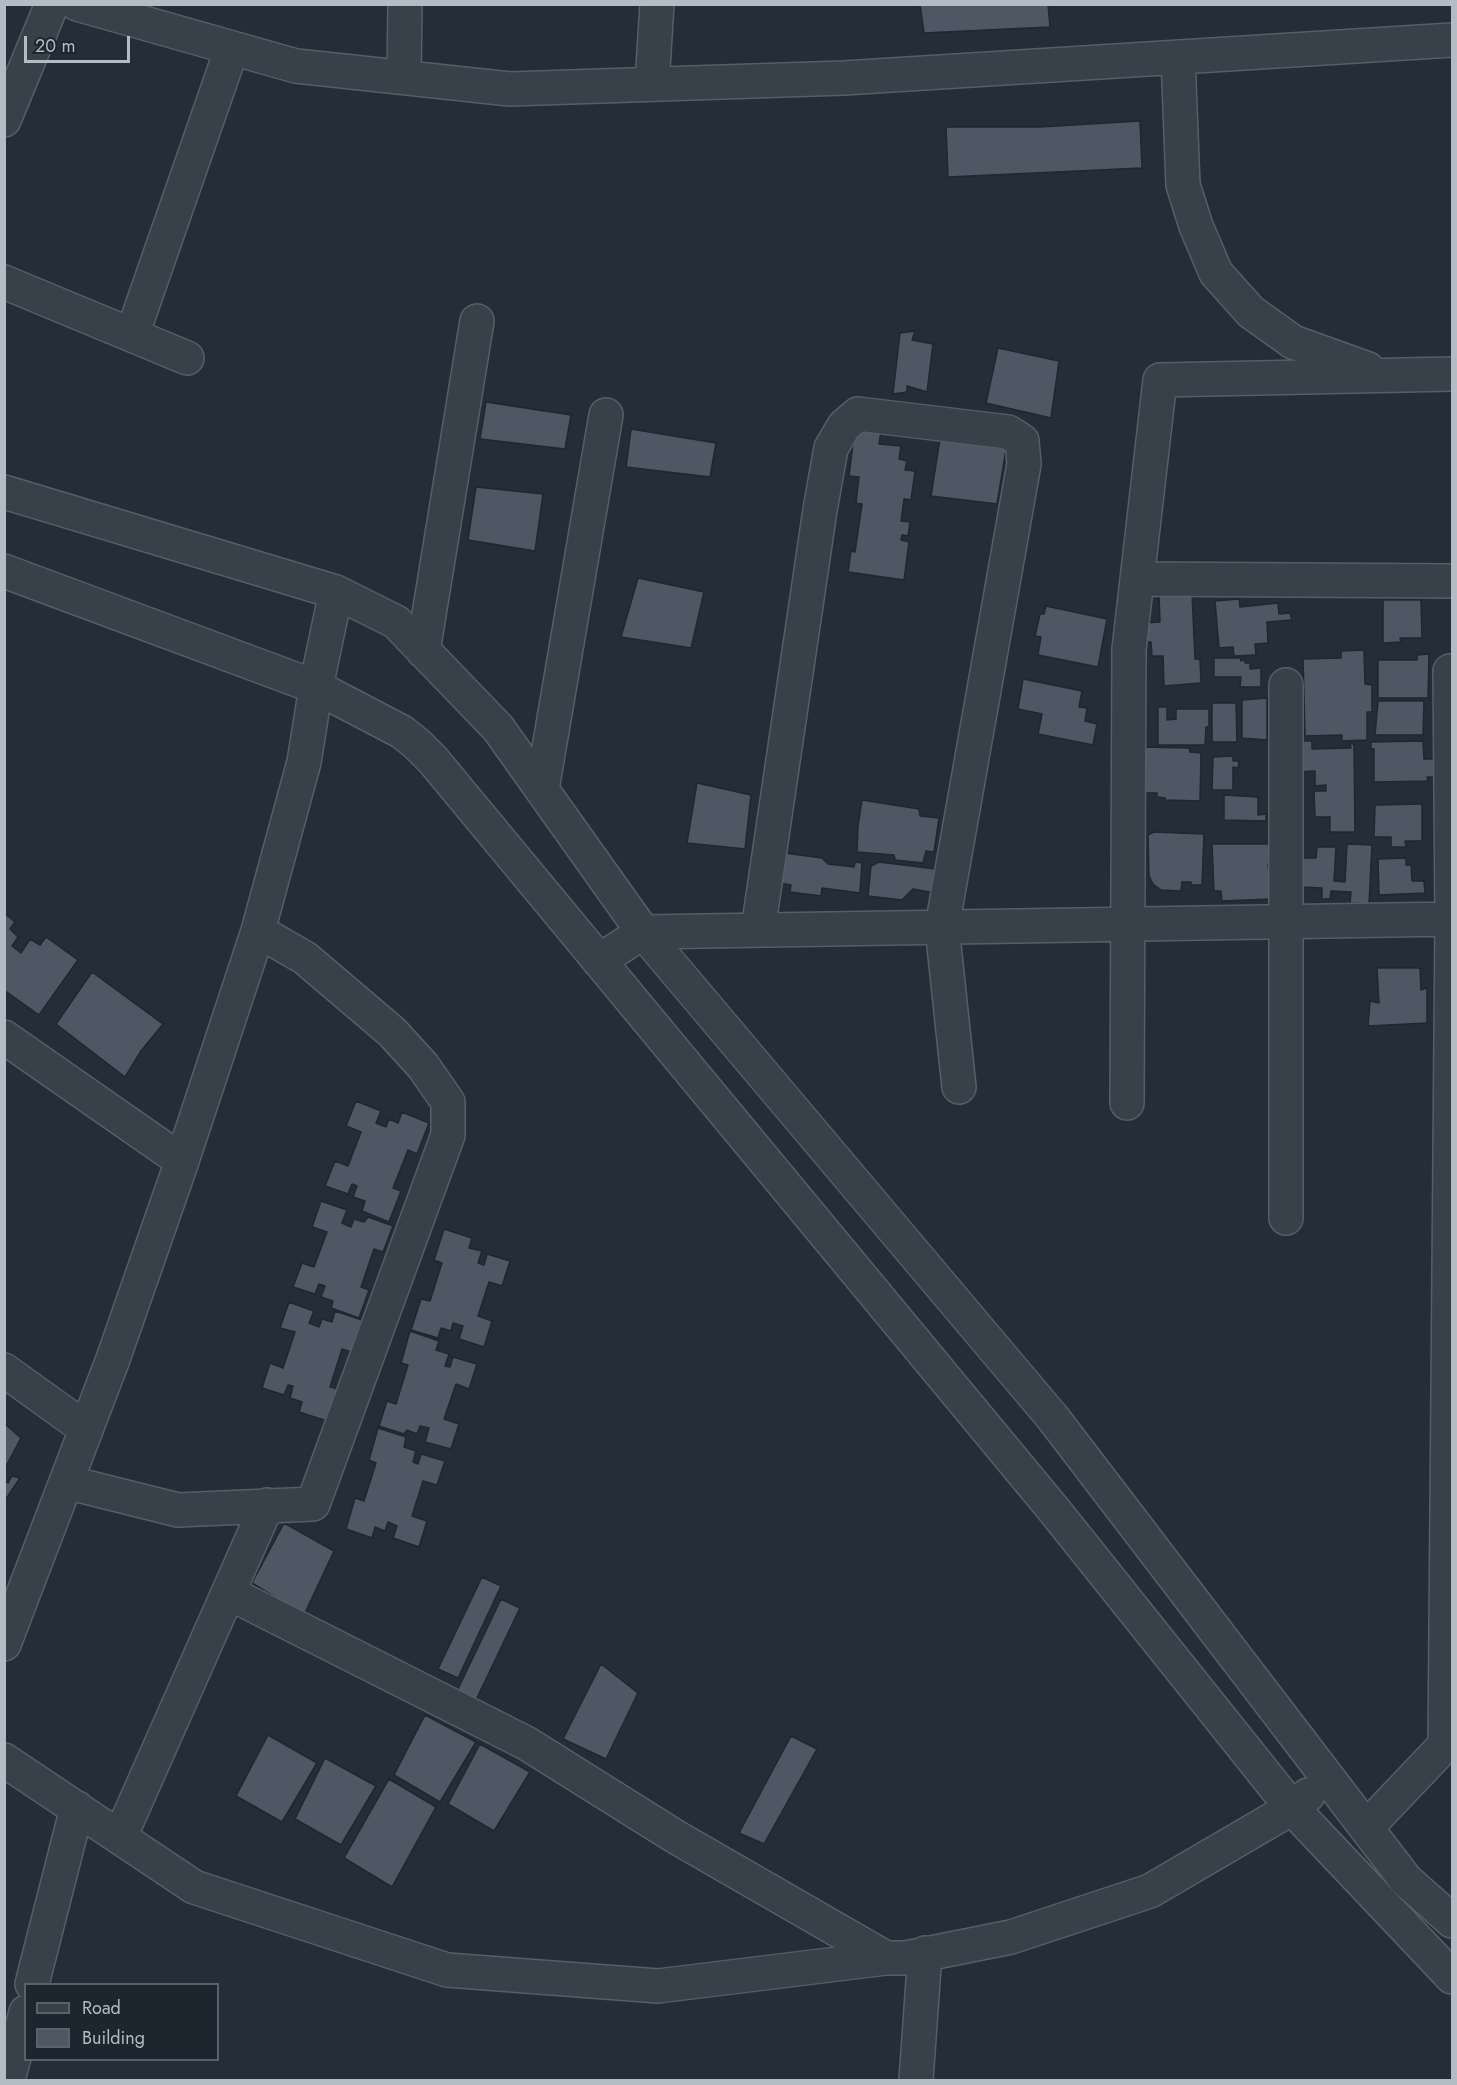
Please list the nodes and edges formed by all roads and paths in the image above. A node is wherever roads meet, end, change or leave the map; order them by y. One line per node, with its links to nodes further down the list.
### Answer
1 (52, 4): 10 (street)
2 (77, 4): 6 (street)
3 (405, 4): 8 (street)
4 (657, 4): 9 (street)
5 (1452, 40): 7 (street)
6 (232, 48): 8 (street); 13 (street)
7 (1178, 57): 9 (street); 16 (street)
8 (404, 77): 9 (street)
9 (652, 84)
10 (4, 120)
11 (4, 282): 13 (street)
12 (477, 321): 23 (street)
13 (132, 335): 14 (street)
14 (187, 358)
15 (1452, 374): 16 (street)
16 (1387, 375): 20 (street)
17 (606, 415): 27 (street)
18 (4, 492): 22 (street)
19 (4, 571): 26 (street)
20 (1137, 579): 21 (street); 31 (street)
21 (1452, 580)
22 (336, 592): 23 (street); 26 (street)
23 (423, 651): 27 (street)
24 (1452, 671): 28 (street)
25 (1286, 685): 30 (street)
26 (316, 687): 34 (street); 36 (street)
27 (542, 789): 35 (street)
28 (1452, 861): 29 (street)
29 (1452, 919): 30 (street); 37 (street)
30 (1284, 922): 31 (street); 43 (street)
31 (1127, 924): 32 (street); 40 (street)
32 (942, 927): 33 (street); 33 (street); 39 (street)
33 (758, 930): 35 (street)
34 (258, 931): 41 (street); 48 (street)
35 (643, 932): 36 (street); 54 (street)
36 (599, 961): 56 (street)
37 (1452, 1022): 42 (street)
38 (4, 1037): 41 (street)
39 (959, 1087)
40 (1127, 1103)
41 (182, 1161): 46 (street)
42 (1451, 1208): 45 (street)
43 (1286, 1218)
44 (4, 1370): 46 (street)
45 (1450, 1389): 49 (street)
46 (86, 1429): 47 (street)
47 (66, 1482): 48 (street); 51 (street)
48 (267, 1506): 50 (street)
49 (1449, 1562): 52 (street)
50 (228, 1593): 58 (street); 61 (street)
51 (4, 1644)
52 (1449, 1745): 57 (street)
53 (4, 1760): 55 (street)
54 (1329, 1779): 56 (street); 57 (street)
55 (77, 1808): 58 (street); 63 (street)
56 (1292, 1808): 60 (street); 62 (street)
57 (1366, 1828): 59 (street)
58 (120, 1837): 61 (street)
59 (1452, 1921)
60 (925, 1953): 61 (street); 66 (street)
61 (886, 1958)
62 (1452, 1977)
63 (32, 1983)
64 (24, 2020): 65 (street)
65 (8, 2080)
66 (916, 2080)

